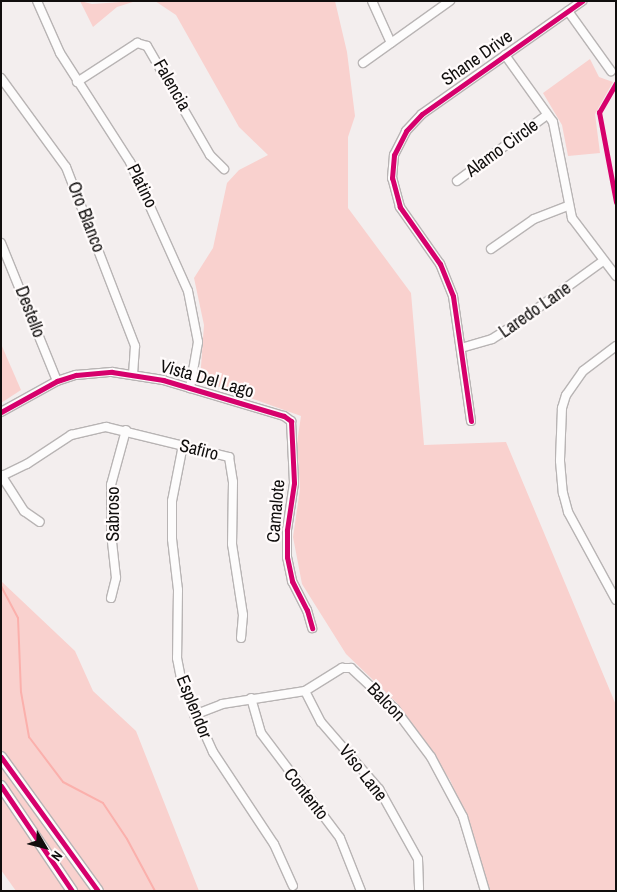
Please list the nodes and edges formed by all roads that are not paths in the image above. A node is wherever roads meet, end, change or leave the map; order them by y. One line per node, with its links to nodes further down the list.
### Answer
1 (37, 1): 11 (street, Platino)
2 (372, 1): 6 (street)
3 (450, 1): 6 (street)
4 (582, 1): 5 (street, Shane Drive)
5 (568, 11): 7 (street, Shane Drive); 9 (street)
6 (391, 43): 8 (street)
7 (505, 55): 12 (street); 21 (street, Shane Drive)
8 (364, 62)
9 (611, 71)
10 (1, 78): 22 (street, Oro Blanco)
11 (77, 82): 13 (street, Falencia); 24 (street, Platino)
12 (547, 115): 14 (street, Alamo Circle); 15 (street)
13 (224, 169)
14 (457, 181)
15 (568, 206): 17 (street); 18 (street)
16 (1, 243): 23 (street, Destello)
17 (491, 249)
18 (603, 261): 19 (street); 21 (street, Laredo Lane)
19 (616, 276)
20 (616, 346): 33 (street)
21 (461, 348): 27 (street)
22 (133, 373): 23 (street, Vista Del Lago); 24 (street, Vista Del Lago)
23 (57, 381): 25 (street, Vista Del Lago)
24 (190, 388): 26 (street, Vista Del Lago)
25 (1, 412)
26 (291, 421): 34 (street, Camalote)
27 (471, 421)
28 (126, 430): 29 (street, Safiro); 30 (street, Safiro); 32 (street, Sabroso)
29 (183, 445): 35 (street, Safiro); 38 (street, Esplendor)
30 (2, 476): 31 (street)
31 (40, 522)
32 (111, 598)
33 (616, 600)
34 (312, 628)
35 (240, 638)
36 (305, 691): 37 (street, Balcon); 42 (street, Viso Lane); 46 (street, Balcon)
37 (251, 698): 38 (street, Balcon); 45 (street, Contento)
38 (194, 715): 41 (street, Esplendor)
39 (1, 757): 44 (main road)
40 (1, 786): 43 (main road)
41 (293, 886)
42 (419, 888)
43 (72, 891)
44 (98, 891)
45 (361, 891)
46 (485, 891)

